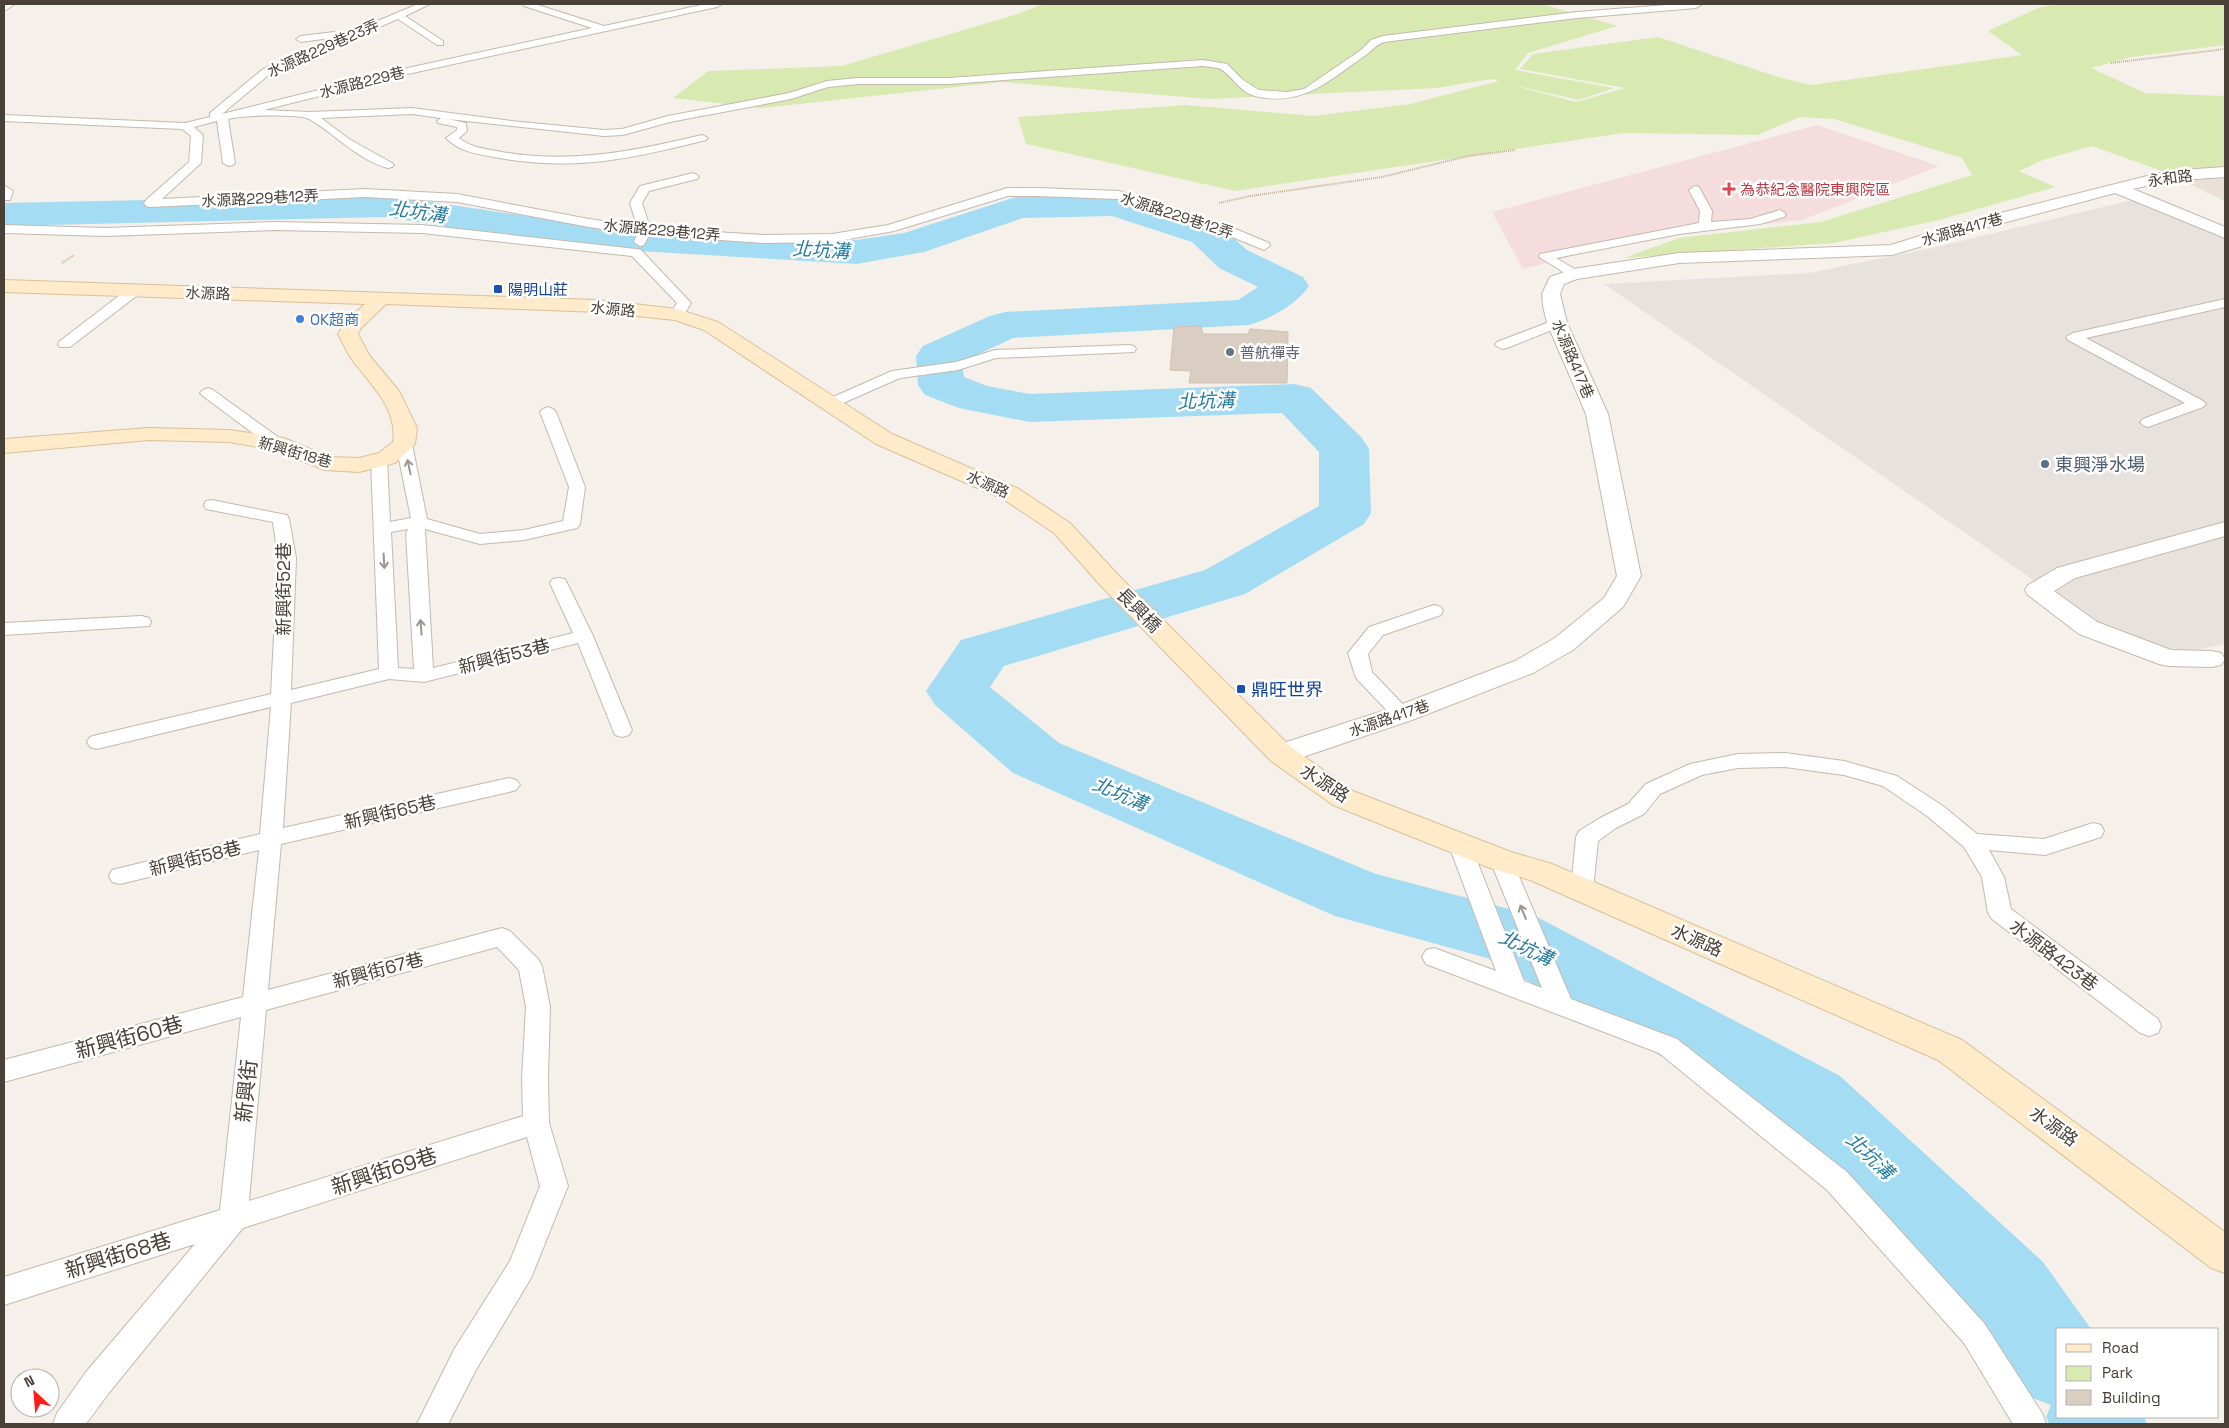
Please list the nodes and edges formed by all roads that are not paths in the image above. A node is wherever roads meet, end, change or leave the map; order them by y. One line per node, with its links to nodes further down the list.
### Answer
1 (10, 4): 6 (lane)
2 (425, 4): 7 (lane, 水源路229巷23弄)
3 (527, 4): 8 (lane)
4 (710, 4): 8 (lane, 水源路229巷)
5 (1696, 5): 13 (lane)
6 (4, 8)
7 (398, 15): 9 (lane, 水源路229巷23弄); 11 (lane)
8 (603, 29): 12 (lane, 水源路229巷)
9 (356, 32): 10 (lane); 17 (lane, 水源路229巷23弄)
10 (301, 39)
11 (440, 43)
12 (242, 112): 14 (lane); 15 (lane, 水源路229巷)
13 (370, 114): 14 (lane); 19 (lane)
14 (310, 115): 21 (lane)
15 (222, 117): 17 (lane, 水源路229巷); 20 (lane)
16 (4, 118): 18 (lane, 水源路229巷)
17 (204, 121): 18 (lane, 水源路229巷)
18 (185, 126): 29 (lane, 水源路229巷12弄)
19 (702, 138)
20 (229, 164)
21 (388, 165)
22 (2225, 172): 24 (street, 永和路)
23 (693, 177): 29 (lane)
24 (2116, 188): 30 (street); 33 (street, 水源路417巷)
25 (1695, 190): 27 (lane)
26 (1780, 214): 27 (lane)
27 (1705, 226): 33 (lane)
28 (4, 229): 32 (lane)
29 (645, 231): 31 (lane, 水源路229巷12弄); 32 (lane)
30 (2225, 233)
31 (1264, 246)
32 (636, 253): 38 (lane)
33 (1573, 274): 39 (street, 水源路417巷)
34 (4, 286): 35 (street, 水源路)
35 (134, 290): 36 (street, 水源路); 40 (lane)
36 (382, 298): 38 (street, 水源路); 48 (street)
37 (2225, 304): 46 (lane)
38 (677, 315): 44 (street, 水源路)
39 (1557, 323): 41 (lane); 66 (street, 水源路417巷)
40 (66, 344)
41 (1502, 345)
42 (1129, 349): 44 (lane)
43 (208, 393): 47 (lane)
44 (830, 404): 55 (street, 水源路)
45 (548, 412): 52 (lane)
46 (2148, 422)
47 (276, 444): 49 (street, 新興街18巷); 50 (street, 新興街18巷)
48 (404, 444): 50 (street, 新興街18巷); 52 (lane, one-way to 48)
49 (4, 446)
50 (379, 460): 53 (lane)
51 (212, 505): 65 (lane, 新興街52巷)
52 (419, 522): 53 (lane); 64 (lane, one-way to 52)
53 (382, 529): 63 (lane, one-way to 63)
54 (2225, 529): 62 (street)
55 (1111, 582): 61 (street, 長興橋)
56 (559, 583): 60 (lane)
57 (1434, 611): 66 (lane)
58 (142, 622): 59 (lane)
59 (4, 629)
60 (584, 636): 64 (lane, 新興街53巷); 67 (lane)
61 (1168, 638): 69 (street, 水源路)
62 (2212, 659)
63 (389, 673): 64 (lane, 新興街53巷); 65 (lane, 新興街53巷)
64 (424, 676)
65 (281, 700): 68 (lane, 新興街53巷); 72 (lane, 新興街)
66 (1402, 714): 69 (street, 水源路417巷)
67 (622, 730)
68 (97, 742)
69 (1281, 754): 74 (street, 水源路)
70 (509, 785): 72 (lane, 新興街65巷)
71 (2093, 831): 73 (lane)
72 (271, 839): 76 (lane, 新興街58巷); 80 (lane, 新興街)
73 (1972, 840): 77 (lane, 水源路423巷); 82 (lane, 水源路423巷)
74 (1459, 843): 75 (street, 水源路); 79 (lane)
75 (1501, 860): 77 (street, 水源路); 81 (lane, one-way to 75)
76 (120, 876)
77 (1582, 890): 86 (street, 水源路)
78 (1434, 957): 79 (lane)
79 (1514, 987): 81 (lane)
80 (255, 1003): 83 (lane, 新興街60巷); 84 (lane, 新興街67巷); 85 (lane, 新興街)
81 (1562, 1005): 90 (lane)
82 (2149, 1026)
83 (4, 1071)
84 (536, 1123): 85 (lane, 新興街69巷); 89 (lane)
85 (233, 1219): 87 (lane, 新興街68巷); 88 (lane)
86 (2225, 1256)
87 (4, 1291)
88 (68, 1424)
89 (432, 1424)
90 (2031, 1424)

